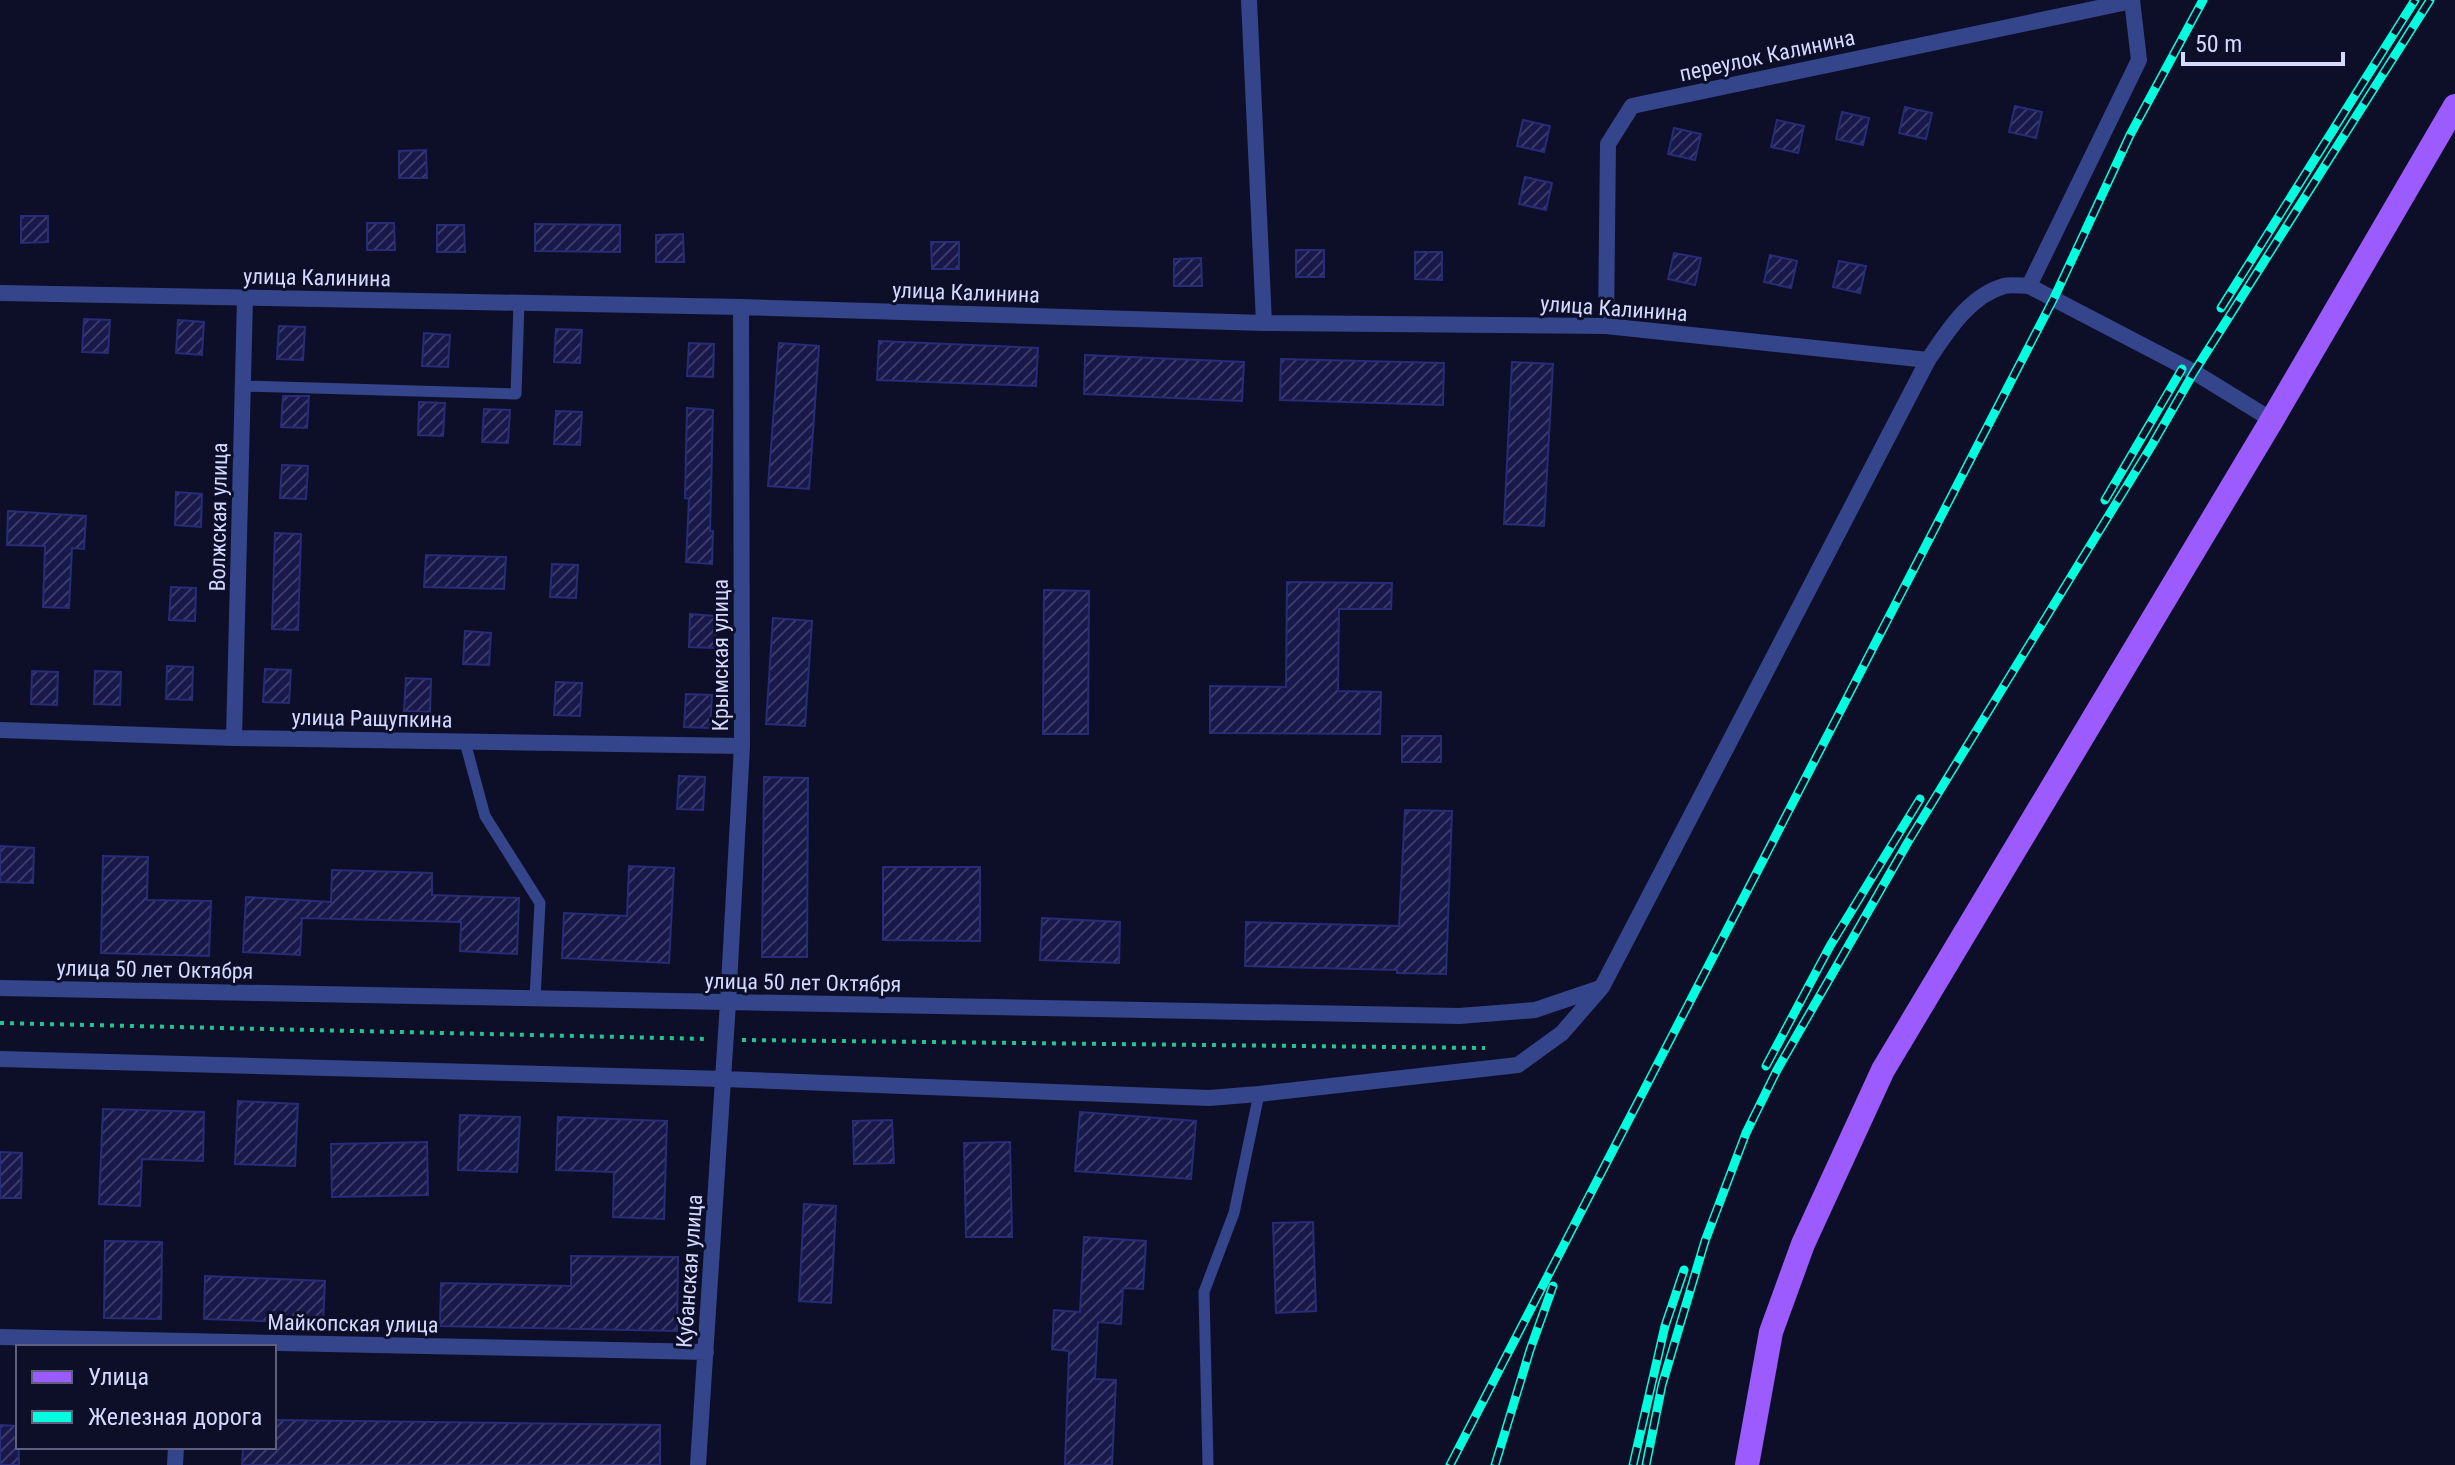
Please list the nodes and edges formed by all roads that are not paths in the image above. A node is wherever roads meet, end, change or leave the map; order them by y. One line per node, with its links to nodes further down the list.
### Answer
1 (1249, 0): 9 (street)
2 (2132, 0): 4 (street); 10 (street, переулок Калинина)
3 (2455, 106): 13 (main road)
4 (2029, 286): 11 (street); 13 (street)
5 (0, 293): 6 (street, улица Калинина)
6 (245, 298): 7 (street, улица Калинина); 12 (street, Волжская улица)
7 (519, 303): 8 (street, улица Калинина); 12 (lane)
8 (741, 307): 9 (street, улица Калинина); 17 (street, Крымская улица)
9 (1264, 323): 10 (street, улица Калинина)
10 (1606, 326): 11 (street, улица Калинина)
11 (1928, 360): 18 (street)
12 (243, 386): 15 (street, Волжская улица)
13 (2272, 420): 32 (main road)
14 (0, 730): 15 (street, улица Ращупкина)
15 (234, 738): 16 (street, улица Ращупкина)
16 (465, 742): 17 (street, улица Ращупкина); 20 (lane)
17 (742, 746): 21 (street, Крымская улица)
18 (1602, 987): 21 (street, улица 50 лет Октября); 24 (street)
19 (0, 988): 20 (street, улица 50 лет Октября)
20 (535, 998): 21 (street, улица 50 лет Октября)
21 (728, 1003): 23 (street, Крымская улица)
22 (0, 1059): 23 (street)
23 (723, 1079): 24 (street); 29 (street, Кубанская улица)
24 (1259, 1094): 31 (lane)
25 (0, 1337): 26 (street, Майкопская улица)
26 (178, 1344): 27 (street, Майкопская улица)
27 (244, 1345)
28 (276, 1345): 29 (street, Майкопская улица)
29 (706, 1352): 30 (street, Кубанская улица)
30 (698, 1465)
31 (1208, 1465)
32 (1747, 1465)

